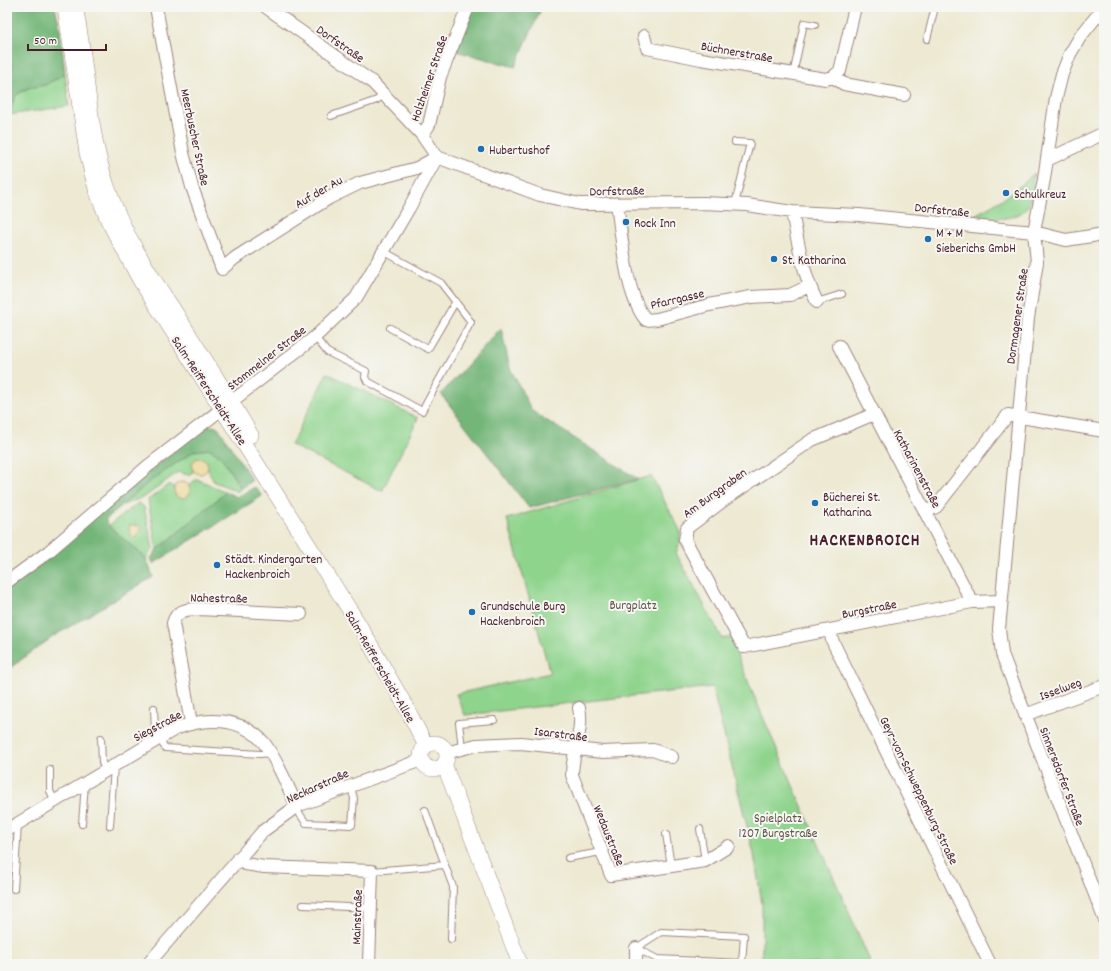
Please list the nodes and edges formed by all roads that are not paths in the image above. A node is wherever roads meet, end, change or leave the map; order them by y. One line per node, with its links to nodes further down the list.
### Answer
1 (65, 7): 36 (street, Salm-Reifferscheidt-Allee)
2 (75, 7): 36 (street, Salm-Reifferscheidt-Allee)
3 (156, 7): 28 (street, Meerbuscher Straße)
4 (266, 7): 14 (street, Dorfstraße)
5 (468, 7): 18 (street, Holzheimer Straße)
6 (855, 7): 13 (street)
7 (935, 7): 11 (lane)
8 (1104, 8): 21 (street, Dormagener Straße)
9 (815, 25): 12 (lane)
10 (644, 36): 12 (street, Büchnerstraße)
11 (928, 39)
12 (793, 75): 13 (street, Büchnerstraße)
13 (834, 77): 15 (street, Büchnerstraße)
14 (384, 94): 16 (lane); 18 (street, Dorfstraße)
15 (904, 95)
16 (331, 116)
17 (1104, 133): 21 (street)
18 (422, 135): 20 (street, Dorfstraße)
19 (735, 142): 23 (lane)
20 (437, 157): 22 (street, Dorfstraße); 27 (street, Stommelner Straße); 28 (street, Auf der Au)
21 (1047, 160): 25 (street, Dormagener Straße)
22 (617, 204): 23 (street, Dorfstraße); 29 (street, Pfarrgasse)
23 (735, 204): 24 (street, Dorfstraße)
24 (792, 212): 25 (street, Dorfstraße); 29 (street)
25 (1034, 232): 26 (street, Dorfstraße); 38 (street, Dormagener Straße)
26 (1104, 234)
27 (383, 251): 31 (lane); 34 (street, Stommelner Straße)
28 (222, 270)
29 (809, 286): 32 (street)
30 (842, 294): 32 (lane)
31 (456, 301): 33 (lane); 34 (lane)
32 (817, 302)
33 (390, 328)
34 (315, 338): 36 (street, Stommelner Straße)
35 (839, 346): 37 (street, Katharinenstraße)
36 (227, 406): 41 (street, Stommelner Straße); 59 (street, Salm-Reifferscheidt-Allee)
37 (874, 414): 40 (street, Katharinenstraße); 47 (street, Am Burggraben)
38 (1018, 417): 39 (street); 40 (street); 42 (street, Dormagener Straße)
39 (1104, 431)
40 (925, 512): 43 (street, Katharinenstraße)
41 (7, 582)
42 (1001, 601): 43 (street, Burgstraße); 46 (street, Dormagener Straße)
43 (972, 602): 45 (street, Burgstraße)
44 (301, 614): 53 (street, Nahestraße)
45 (830, 630): 47 (street, Burgstraße); 89 (street, Geyr-von-Schweppenburg-Straße)
46 (1000, 642): 51 (street, Sinnersdorfer Straße)
47 (744, 647)
48 (1104, 686): 51 (street, Isselweg)
49 (154, 708): 55 (lane)
50 (579, 708): 57 (street, Wedaustraße)
51 (1025, 715): 84 (street, Sinnersdorfer Straße)
52 (494, 720): 56 (lane)
53 (191, 723): 55 (street, Siegstraße); 58 (street, Siegstraße)
54 (101, 738): 61 (lane)
55 (159, 738): 58 (lane); 61 (street, Siegstraße)
56 (462, 748): 57 (street, Isarstraße); 59 (street, Isarstraße)
57 (575, 749): 60 (street, Isarstraße); 75 (street, Wedaustraße)
58 (270, 753): 66 (street, Siegstraße)
59 (434, 756): 64 (street, Neckarstraße); 92 (street, Salm-Reifferscheidt-Allee); 93 (street, Salm-Reifferscheidt-Allee)
60 (672, 756)
61 (110, 768): 63 (street, Siegstraße); 70 (lane)
62 (50, 770): 65 (lane)
63 (85, 783): 65 (street, Siegstraße); 69 (lane)
64 (350, 785): 66 (street, Neckarstraße); 66 (lane)
65 (55, 801): 68 (street, Siegstraße)
66 (296, 807): 76 (street, Neckarstraße)
67 (425, 810): 79 (lane)
68 (19, 823): 72 (street, Siegstraße); 82 (lane)
69 (82, 824)
70 (110, 826)
71 (700, 829): 78 (lane)
72 (7, 830)
73 (666, 834): 80 (lane)
74 (729, 846): 78 (street, Wedaustraße)
75 (601, 852): 77 (lane); 80 (street, Wedaustraße)
76 (238, 858): 81 (street); 90 (street, Neckarstraße)
77 (568, 858)
78 (705, 861): 80 (street, Wedaustraße)
79 (445, 865): 81 (lane); 87 (lane)
80 (671, 866)
81 (372, 871): 85 (street, Mainstraße)
82 (14, 888)
83 (303, 905): 85 (lane)
84 (1102, 905): 86 (street, Sinnersdorfer Straße)
85 (371, 908): 91 (street, Mainstraße)
86 (1104, 918)
87 (451, 939)
88 (636, 948): 88 (lane); 94 (street)
89 (987, 963)
90 (148, 964)
91 (369, 964)
92 (512, 964)
93 (520, 964)
94 (636, 964)

